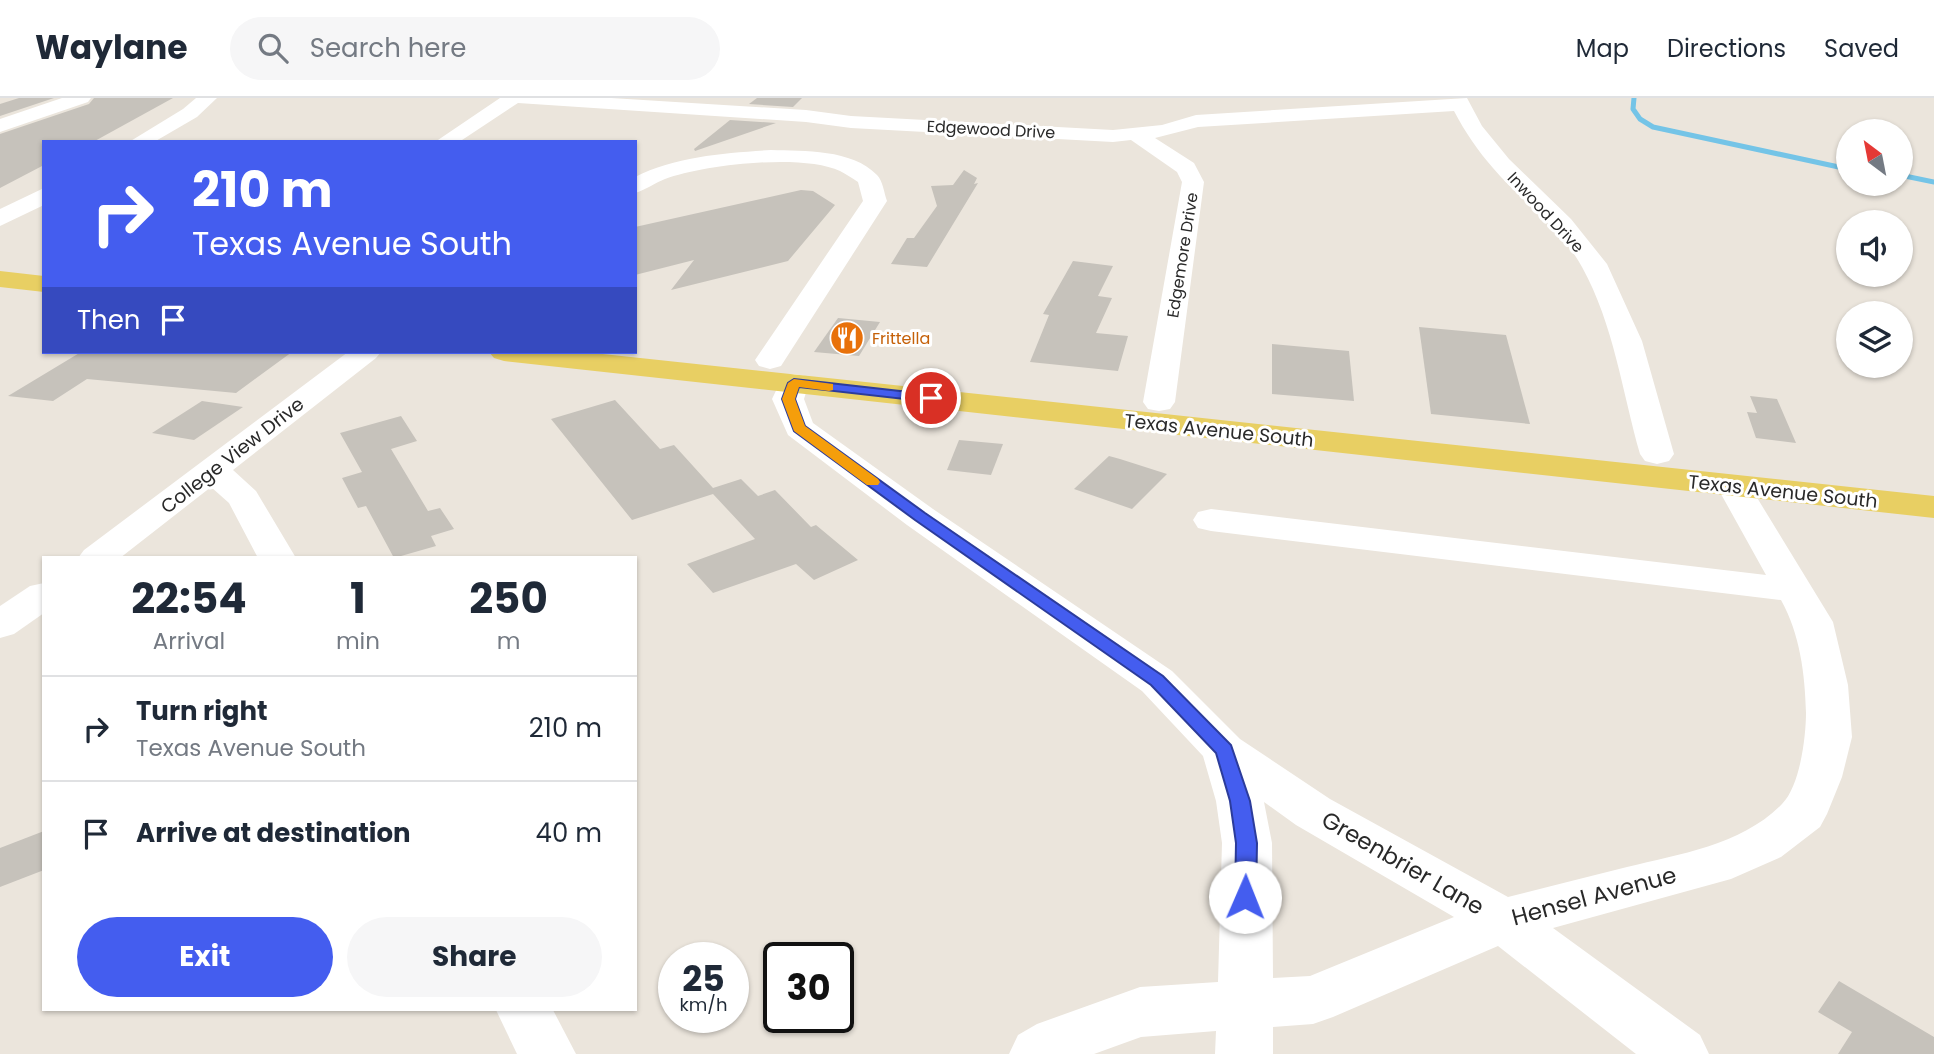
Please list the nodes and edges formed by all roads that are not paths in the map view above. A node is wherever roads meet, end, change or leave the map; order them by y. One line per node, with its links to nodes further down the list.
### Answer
1 (81, 98): 8 (street)
2 (207, 98): 10 (street)
3 (513, 98): 11 (street)
4 (519, 98): 7 (street)
5 (1459, 102): 9 (street, Edgewood Drive); 27 (street, Inwood Drive)
6 (854, 109): 7 (street); 9 (street, Edgewood Drive); 12 (street)
7 (823, 117): 12 (street)
8 (0, 126)
9 (1137, 135): 25 (street, Edgemore Drive)
10 (143, 140)
11 (448, 140)
12 (801, 154): 13 (street); 24 (street)
13 (637, 185)
14 (42, 196): 15 (street)
15 (0, 219)
16 (0, 279): 17 (main road)
17 (42, 284)
18 (0, 297): 19 (main road)
19 (42, 302)
20 (637, 346): 24 (main road, Texas Avenue South)
21 (363, 354): 28 (street, College View Drive)
22 (536, 354): 24 (main road, Texas Avenue South)
23 (615, 354): 24 (main road)
24 (782, 372): 25 (main road, Texas Avenue South); 26 (main road, Texas Avenue South); 39 (street, Greenbrier Lane)
25 (1159, 402): 27 (main road, Texas Avenue South)
26 (1329, 442): 27 (main road); 30 (main road, Texas Avenue South)
27 (1657, 454): 29 (main road, Texas Avenue South)
28 (213, 470): 34 (street, College View Drive); 35 (street)
29 (1934, 483)
30 (1733, 485): 31 (main road); 32 (main road, Texas Avenue South); 36 (street, Hensel Avenue)
31 (1934, 495)
32 (1934, 507)
33 (1211, 520): 36 (street)
34 (100, 556)
35 (275, 556)
36 (1796, 590): 40 (street, Hensel Avenue)
37 (42, 596): 38 (street)
38 (2, 622)
39 (1224, 750): 40 (street, Greenbrier Lane); 41 (street)
40 (1503, 920): 41 (street, Hensel Avenue); 46 (street, Greenbrier Lane)
41 (1243, 1004): 44 (street, Hensel Avenue); 45 (street)
42 (525, 1011): 43 (street)
43 (548, 1054)
44 (1038, 1054)
45 (1244, 1054)
46 (1680, 1054)

